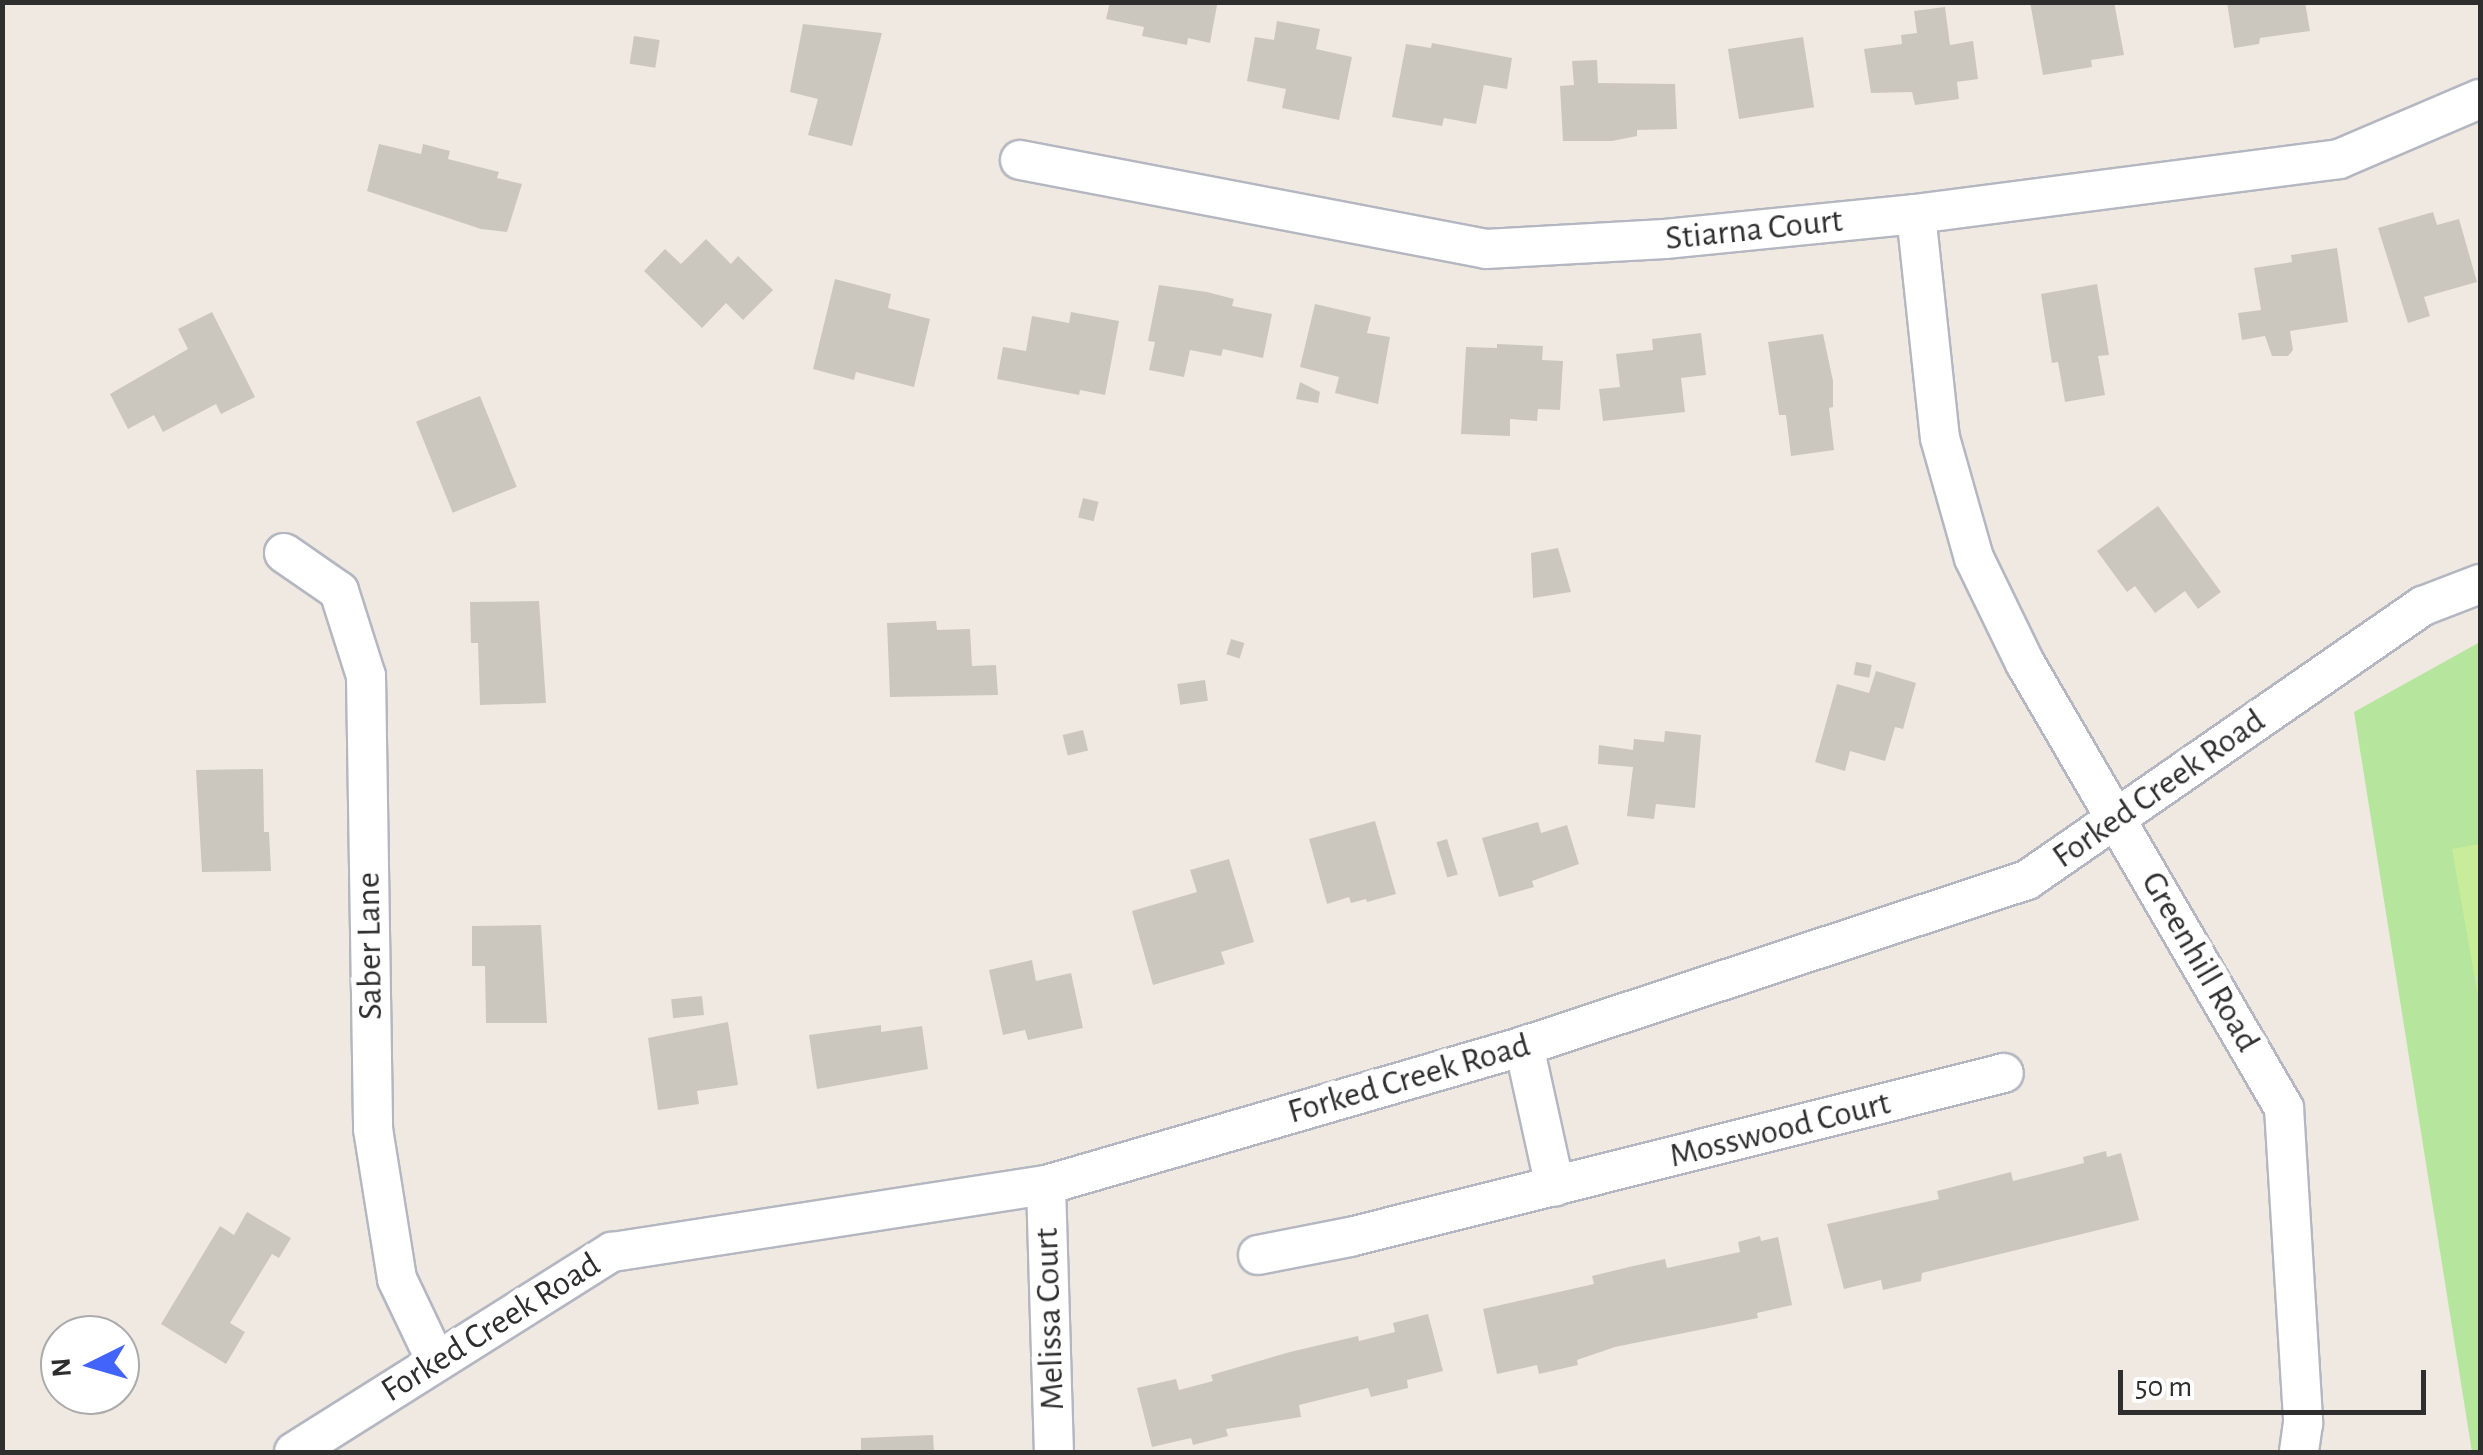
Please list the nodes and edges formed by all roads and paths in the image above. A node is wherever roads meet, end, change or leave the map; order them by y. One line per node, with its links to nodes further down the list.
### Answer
1 (2480, 99): 3 (street, Stiarna Court)
2 (1020, 160): 3 (street, Stiarna Court)
3 (1916, 214): 6 (street, Greenhill Road)
4 (284, 552): 12 (street, Saber Lane)
5 (2480, 584): 6 (street, Forked Creek Road)
6 (2117, 818): 7 (street, Forked Creek Road); 15 (street, Greenhill Road)
7 (1524, 1046): 9 (street, Forked Creek Road); 10 (street)
8 (2004, 1073): 10 (street, Mosswood Court)
9 (1046, 1186): 12 (street, Forked Creek Road); 14 (street, Melissa Court)
10 (1555, 1187): 11 (street, Mosswood Court)
11 (1258, 1256)
12 (436, 1361): 13 (street, Forked Creek Road)
13 (294, 1452)
14 (1054, 1452)
15 (2299, 1452)

